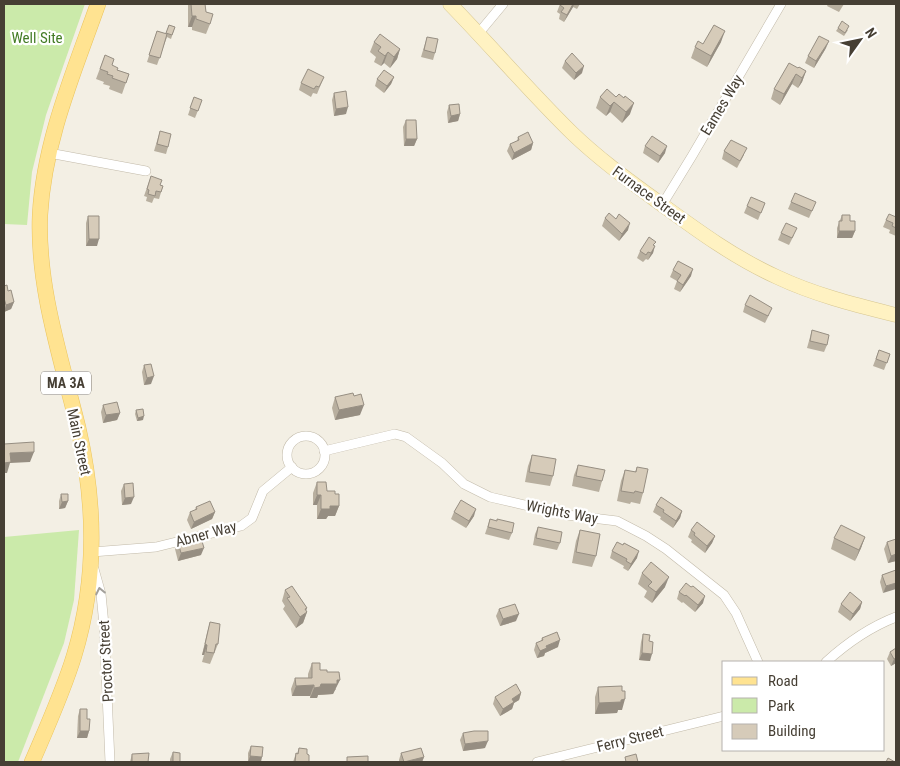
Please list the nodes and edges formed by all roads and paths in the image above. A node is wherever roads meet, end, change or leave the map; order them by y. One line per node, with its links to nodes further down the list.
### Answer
1 (98, 4): 6 (main road, Main Street / MA 3A)
2 (450, 4): 5 (main road, Furnace Street)
3 (503, 4): 5 (street)
4 (781, 4): 8 (street, Eames Way)
5 (478, 34): 8 (main road, Furnace Street)
6 (49, 153): 7 (street); 12 (main road, Main Street / MA 3A)
7 (146, 171)
8 (662, 205): 9 (main road, Furnace Street)
9 (896, 315)
10 (324, 451): 11 (street); 11 (street); 14 (street, Wrights Way)
11 (292, 468): 12 (street, Abner Way)
12 (92, 556): 17 (main road, Main Street / MA 3A); 18 (street, Proctor Street, one-way to 12)
13 (896, 617): 15 (street)
14 (758, 661)
15 (827, 661)
16 (722, 716): 19 (street, Ferry Street)
17 (32, 762)
18 (110, 762)
19 (537, 762)

